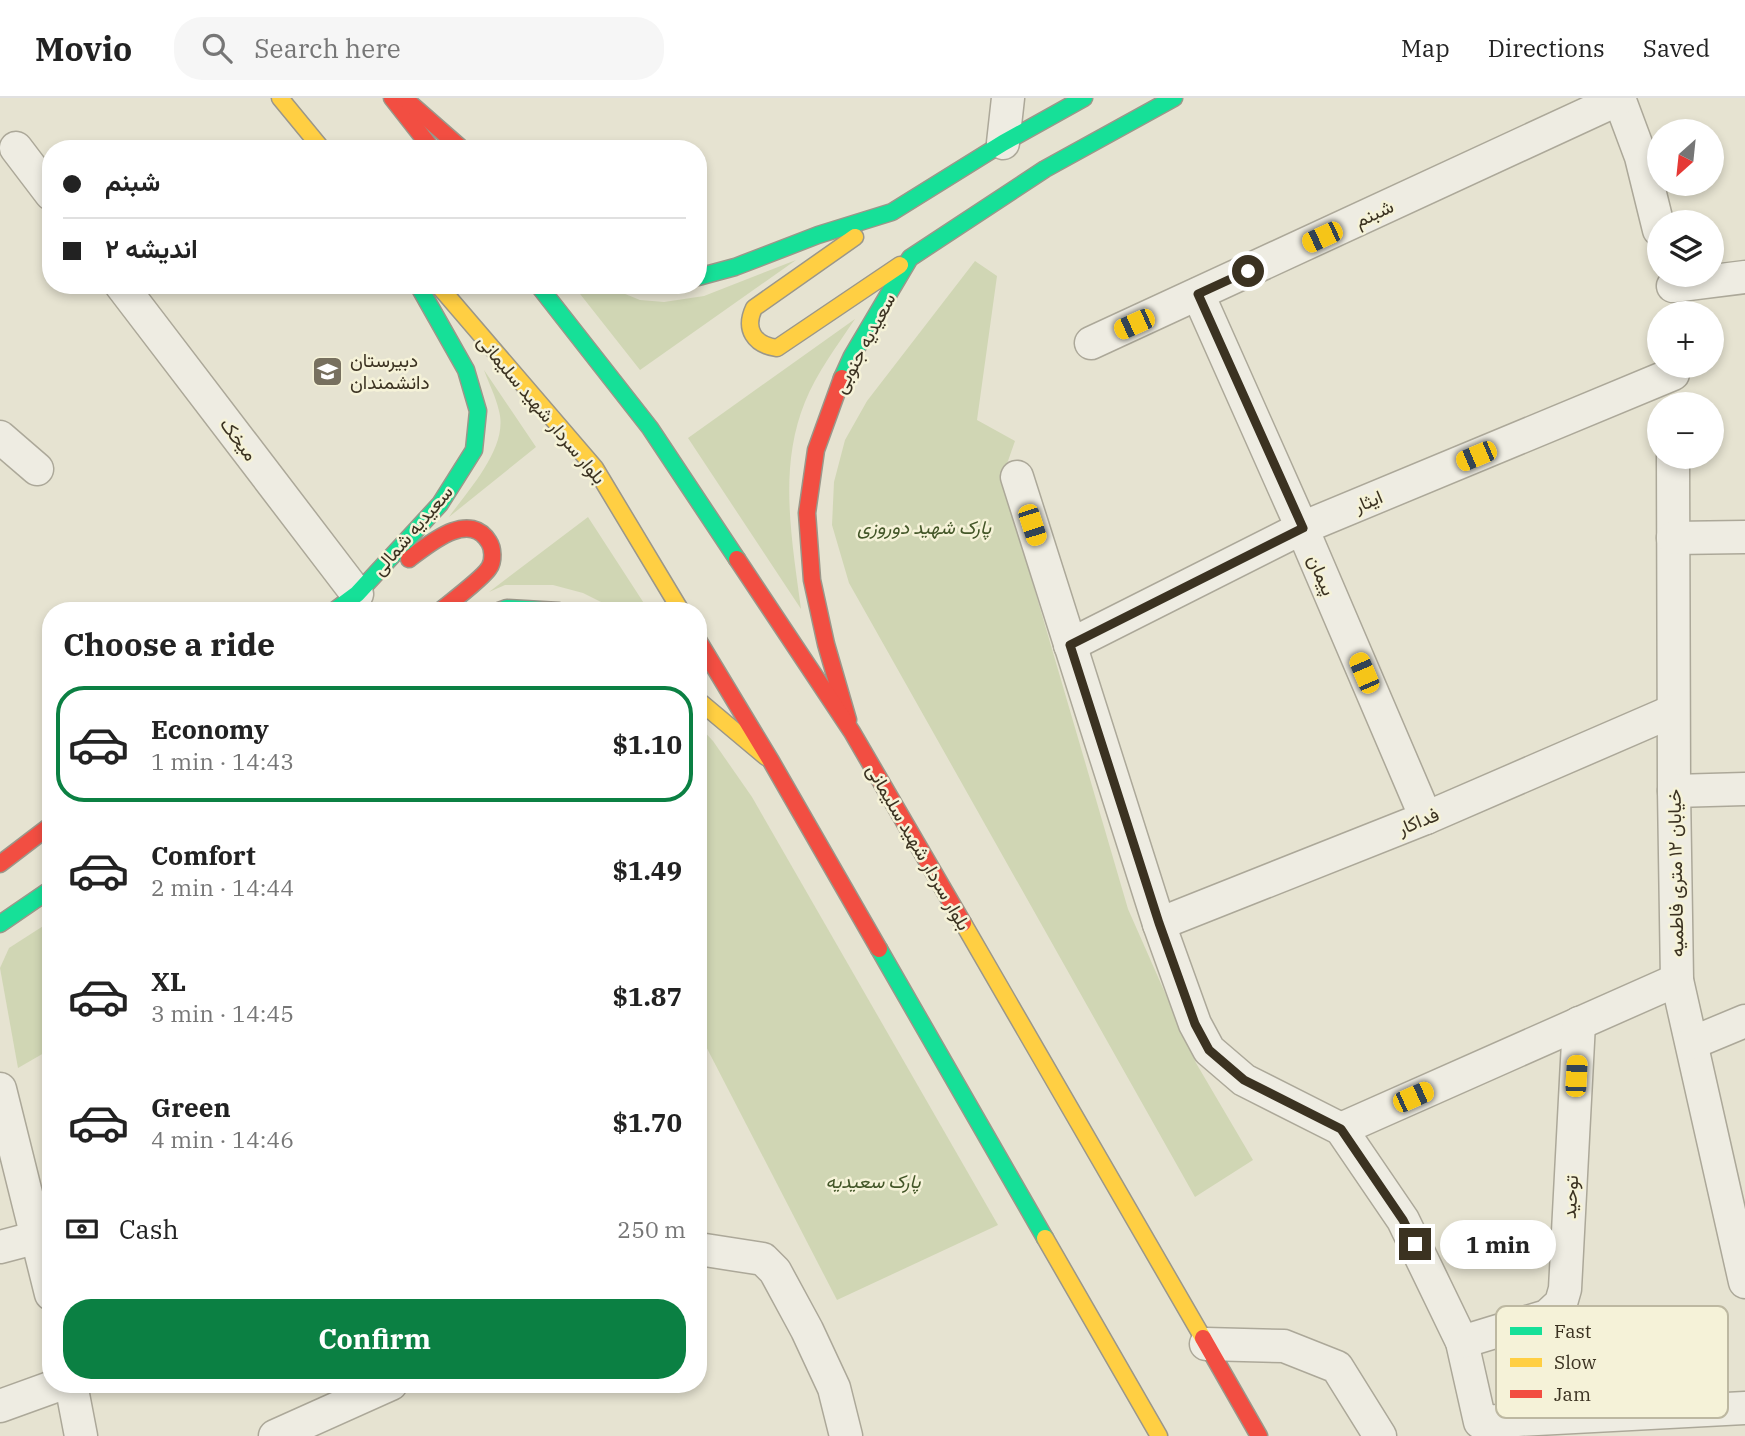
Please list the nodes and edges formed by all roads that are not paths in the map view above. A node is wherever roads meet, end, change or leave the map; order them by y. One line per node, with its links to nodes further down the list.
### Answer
1 (280, 98): 8 (main road)
2 (392, 98): 9 (main road)
3 (404, 98): 10 (main road)
4 (1008, 98): 11 (street)
5 (1084, 98): 11 (main road)
6 (1174, 98): 16 (main road, سعیدیه جنوبی)
7 (1619, 98): 14 (street); 24 (street, شبنم)
8 (315, 140)
9 (425, 140)
10 (452, 140)
11 (1003, 143): 15 (main road)
12 (16, 148): 13 (street)
13 (42, 182)
14 (1654, 210)
15 (892, 212): 16 (main road); 17 (main road)
16 (910, 258): 41 (main road, سعیدیه جنوبی)
17 (707, 275)
18 (1745, 277): 19 (street)
19 (1672, 291)
20 (127, 294): 34 (street, میخک)
21 (423, 294): 34 (main road, سعیدیه شمالی)
22 (446, 294): 36 (main road, بلوار سردار شهید سلیمانی)
23 (545, 294): 41 (main road, بلوار سردار شهید سلیمانی)
24 (1198, 294): 25 (street, شبنم); 31 (street, پیمان)
25 (1091, 344)
26 (1673, 381): 31 (street, ایثار)
27 (0, 437): 28 (street)
28 (37, 469)
29 (1673, 469): 33 (street, خیابان ۱۲ متری فاطمیه)
30 (1017, 477): 37 (street)
31 (1303, 528): 37 (street, ایثار); 45 (street, پیمان)
32 (1745, 537): 33 (street)
33 (1673, 538): 40 (street, خیابان ۱۲ متری فاطمیه)
34 (345, 602): 35 (main road)
35 (450, 602)
36 (676, 602)
37 (1070, 645): 49 (street)
38 (707, 655): 42 (main road)
39 (707, 708): 42 (main road)
40 (1673, 711): 44 (street, خیابان ۱۲ متری فاطمیه); 45 (street, فداکار)
41 (852, 732): 65 (main road, بلوار سردار شهید سلیمانی)
42 (771, 761): 74 (main road)
43 (1745, 789): 44 (street)
44 (1674, 791): 51 (street, خیابان ۱۲ متری فاطمیه)
45 (1426, 818): 49 (street, فداکار)
46 (42, 832): 47 (main road)
47 (0, 864)
48 (42, 895): 50 (main road)
49 (1159, 923): 56 (street)
50 (0, 924)
51 (1677, 980): 53 (street); 54 (street, خیابان ۱۲ متری فاطمیه)
52 (1745, 1021): 54 (street)
53 (1579, 1023): 56 (street); 62 (street, توحید)
54 (1692, 1043): 61 (street, خیابان ۱۲ متری فاطمیه)
55 (0, 1089): 57 (street)
56 (1341, 1129): 64 (street)
57 (42, 1227)
58 (42, 1235): 59 (street)
59 (0, 1247)
60 (707, 1250): 73 (street)
61 (1745, 1282)
62 (1558, 1306)
63 (1496, 1332): 64 (street, توحید)
64 (1462, 1342): 70 (street)
65 (1206, 1344): 75 (main road, بلوار سردار شهید سلیمانی); 76 (street)
66 (42, 1391): 69 (street)
67 (73, 1393): 71 (street)
68 (371, 1393): 72 (street)
69 (0, 1406)
70 (1556, 1418)
71 (81, 1436)
72 (275, 1436)
73 (846, 1436)
74 (1158, 1436)
75 (1259, 1436)
76 (1380, 1436)

